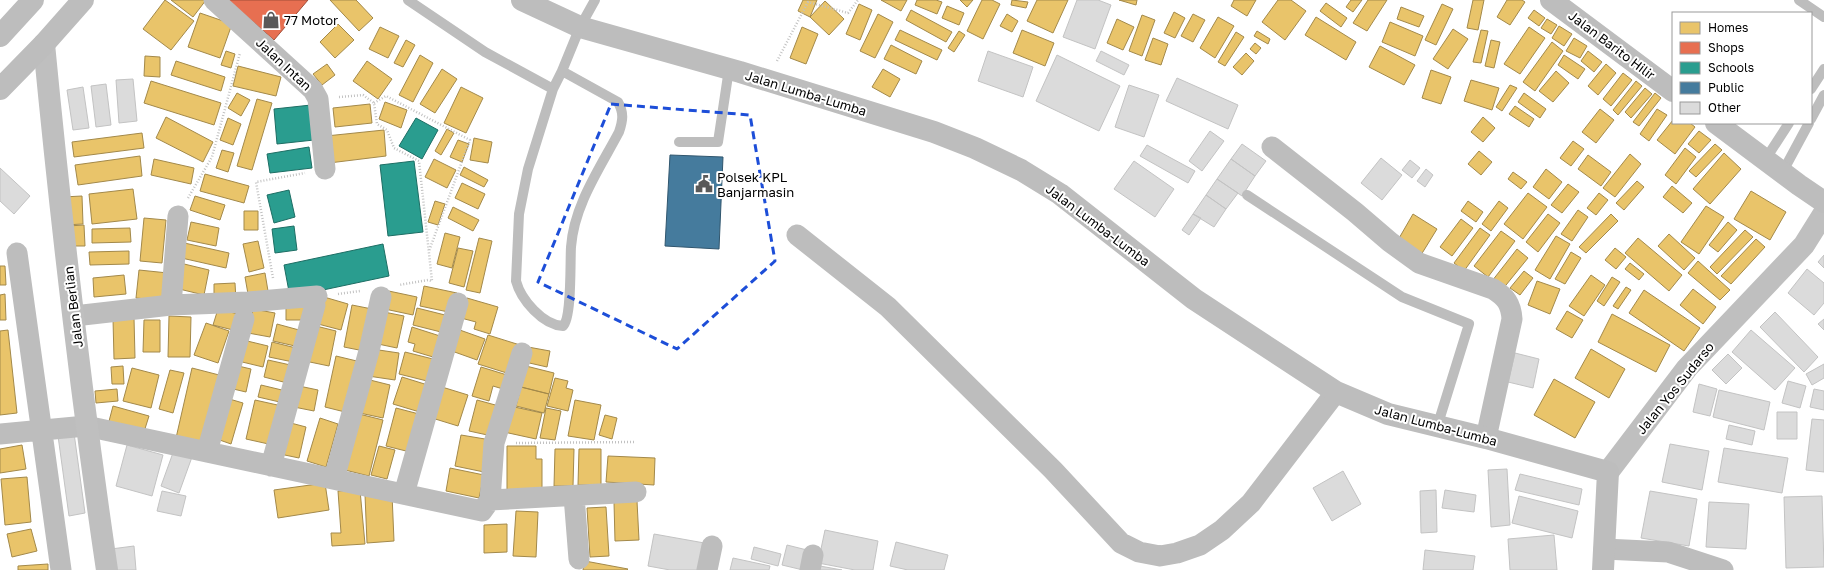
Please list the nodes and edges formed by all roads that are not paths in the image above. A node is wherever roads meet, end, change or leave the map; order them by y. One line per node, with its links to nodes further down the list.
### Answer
1 (33, 0): 11 (highway)
2 (83, 0): 12 (highway)
3 (214, 0): 28 (street, Jalan Intan)
4 (408, 0): 18 (lane)
5 (522, 0): 10 (highway, Jalan Lumba-Lumba)
6 (595, 0): 10 (lane)
7 (1551, 0): 19 (highway, Jalan Barito Hilir)
8 (1799, 0): 9 (lane)
9 (1824, 17)
10 (580, 27): 13 (highway, Jalan Lumba-Lumba); 15 (lane)
11 (0, 36)
12 (44, 44): 17 (highway); 37 (street, Jalan Berlian)
13 (729, 69): 25 (lane); 40 (highway, Jalan Lumba-Lumba)
14 (1824, 69): 16 (lane)
15 (562, 71): 18 (lane); 18 (lane)
16 (1812, 87)
17 (0, 89)
18 (554, 89)
19 (1672, 90)
20 (1824, 95): 21 (lane)
21 (1812, 117)
22 (1717, 124): 27 (highway)
23 (1789, 124): 27 (lane)
24 (1808, 124): 27 (lane)
25 (679, 142)
26 (1272, 147): 45 (street)
27 (1774, 166): 30 (highway)
28 (325, 168)
29 (1247, 195): 42 (lane)
30 (1822, 200): 48 (street, Jalan Yos Sudarso)
31 (178, 216): 36 (street)
32 (797, 235): 40 (street)
33 (17, 254): 43 (street)
34 (381, 297): 49 (street)
35 (458, 303): 51 (street)
36 (171, 305): 37 (street); 47 (street)
37 (74, 316): 41 (street, Jalan Berlian)
38 (244, 319): 46 (street)
39 (522, 353): 53 (street)
40 (1336, 392): 42 (highway, Jalan Lumba-Lumba)
41 (86, 426): 43 (street); 46 (street); 58 (street, Jalan Berlian)
42 (1437, 427): 45 (highway, Jalan Lumba-Lumba)
43 (42, 430): 44 (street); 57 (street)
44 (0, 434)
45 (1486, 438): 48 (highway, Jalan Lumba-Lumba)
46 (207, 452): 47 (street)
47 (271, 466): 49 (street)
48 (1608, 472): 56 (highway)
49 (334, 479): 51 (street)
50 (636, 492): 52 (street)
51 (404, 494): 53 (street)
52 (574, 496): 53 (street); 55 (street)
53 (490, 500)
54 (712, 546): 59 (street)
55 (578, 559)
56 (1604, 559): 60 (street)
57 (61, 570)
58 (107, 570)
59 (707, 570)
60 (1723, 570)

